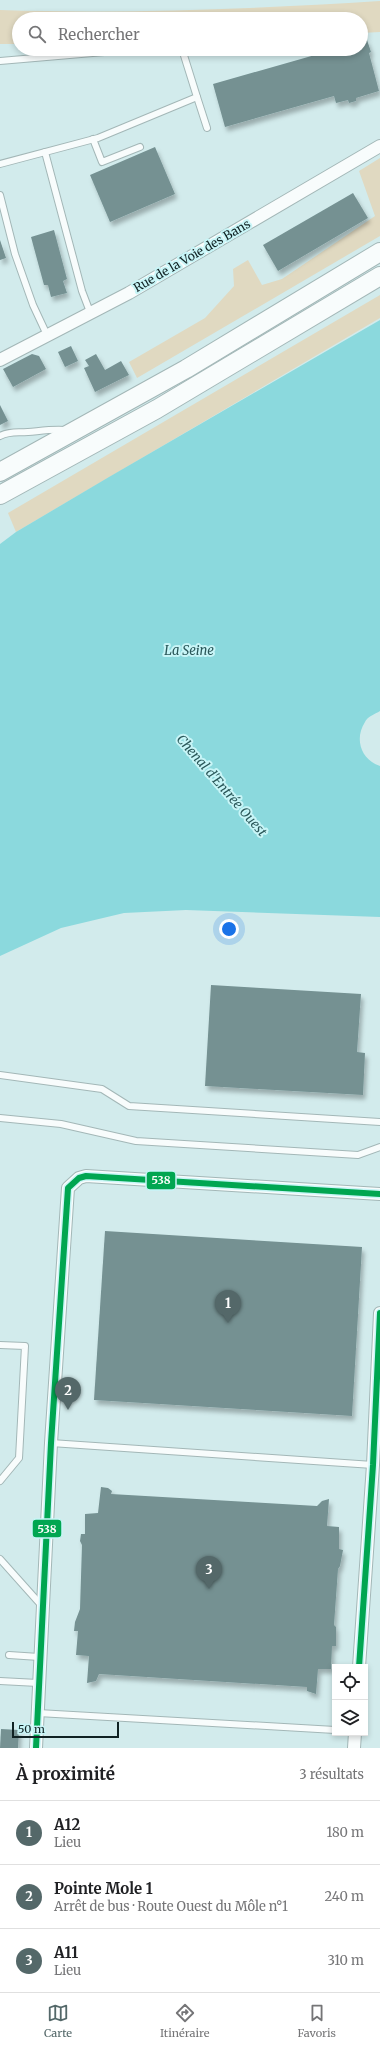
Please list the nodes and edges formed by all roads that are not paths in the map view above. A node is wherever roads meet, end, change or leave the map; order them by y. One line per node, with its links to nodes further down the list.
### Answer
1 (58, 56): 3 (lane)
2 (184, 56): 4 (lane)
3 (0, 61)
4 (197, 97): 5 (lane); 6 (lane)
5 (208, 128)
6 (93, 139): 8 (lane); 9 (lane)
7 (380, 146): 14 (street, Rue de la Voie des Bans)
8 (140, 147)
9 (45, 152): 10 (lane); 14 (lane)
10 (0, 164)
11 (0, 195): 15 (lane)
12 (380, 252): 17 (main road)
13 (380, 276): 20 (main road)
14 (90, 312): 15 (street, Rue de la Voie des Bans)
15 (47, 335): 16 (street, Rue de la Voie des Bans)
16 (0, 360)
17 (79, 430): 18 (lane); 19 (main road)
18 (0, 436)
19 (0, 472)
20 (0, 495)
21 (0, 1075): 23 (lane)
22 (0, 1118): 24 (lane)
23 (380, 1122)
24 (380, 1147)
25 (380, 1194): 28 (street)
26 (380, 1313): 29 (street)
27 (0, 1345): 30 (lane)
28 (51, 1443): 29 (lane); 32 (street)
29 (373, 1465): 35 (street)
30 (0, 1481)
31 (0, 1558): 32 (lane)
32 (42, 1606): 34 (street)
33 (8, 1655): 34 (lane)
34 (40, 1657): 37 (street)
35 (359, 1664)
36 (0, 1681): 37 (lane)
37 (38, 1683): 38 (street)
38 (38, 1713): 39 (lane); 41 (street)
39 (332, 1730)
40 (355, 1736): 42 (street)
41 (36, 1748)
42 (354, 1748)

